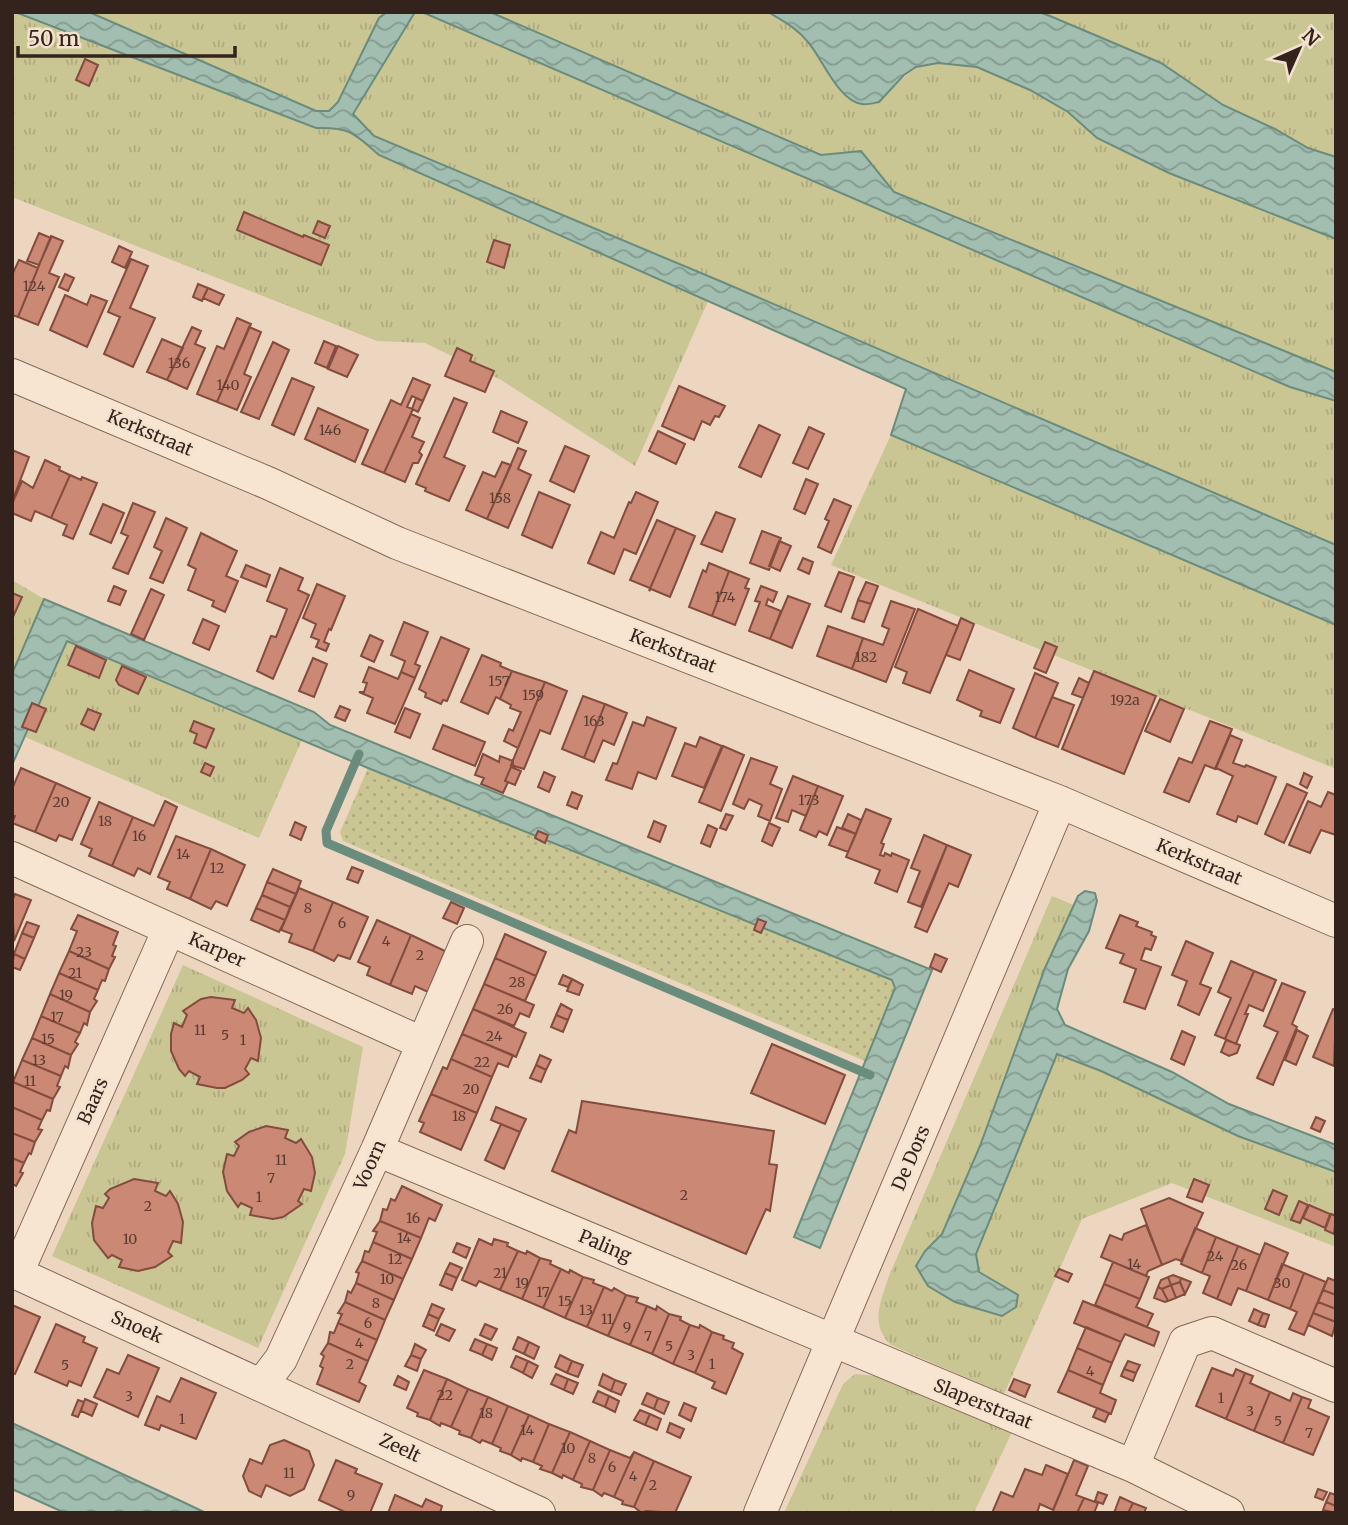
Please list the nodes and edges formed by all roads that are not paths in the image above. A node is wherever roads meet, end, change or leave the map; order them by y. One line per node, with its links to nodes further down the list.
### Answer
1 (12, 375): 2 (street, Kerkstraat)
2 (1060, 802): 4 (street, Kerkstraat); 10 (street, De Dors)
3 (12, 858): 5 (street, Karper)
4 (1336, 921)
5 (169, 929): 7 (street, Karper); 9 (street, Baars)
6 (467, 941): 7 (street, Voorn)
7 (422, 1043): 8 (street, Voorn)
8 (377, 1150): 10 (street, Paling); 11 (street, Voorn)
9 (15, 1272): 11 (street, Snoek)
10 (833, 1342): 13 (street, Slaperstraat); 15 (street, De Dors)
11 (262, 1384): 14 (street, Zeelt)
12 (1336, 1386): 13 (street)
13 (1133, 1466): 16 (street, Slaperstraat)
14 (538, 1513)
15 (760, 1513)
16 (1228, 1513)

